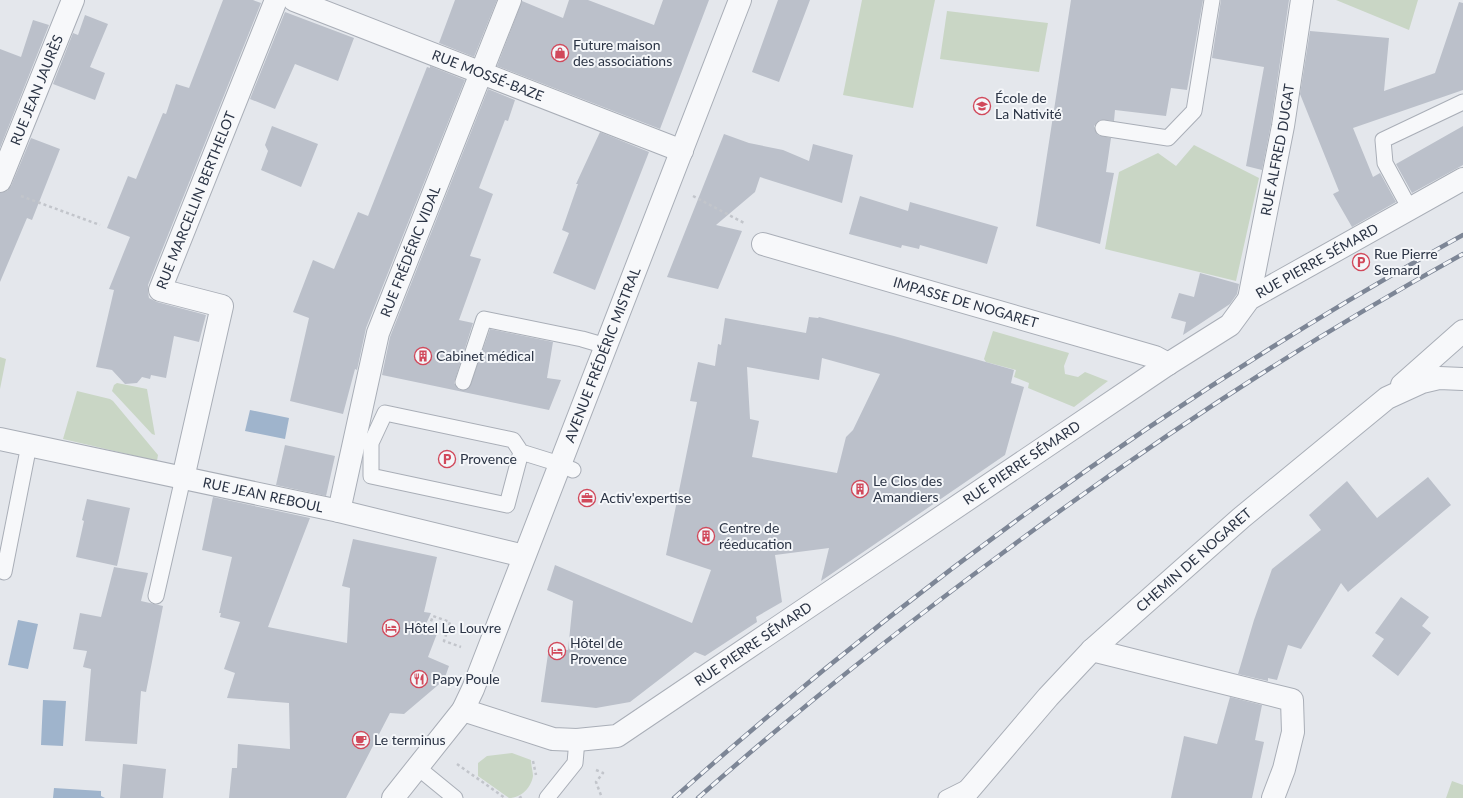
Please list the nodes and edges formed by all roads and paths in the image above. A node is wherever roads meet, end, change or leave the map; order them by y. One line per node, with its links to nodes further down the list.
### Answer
1 (73, 0): 13 (street, RUE JEAN JAURÈS)
2 (276, 0): 31 (street, RUE MARCELLIN BERTHELOT)
3 (294, 0): 8 (street, RUE MOSSÉ-BAZE)
4 (510, 0): 8 (street, RUE FRÉDÉRIC VIDAL)
5 (740, 0): 11 (street, AVENUE FRÉDÉRIC MISTRAL)
6 (1212, 0): 10 (lane)
7 (1302, 0): 19 (street, RUE ALFRED DUGAT)
8 (481, 72): 11 (street, RUE MOSSÉ-BAZE); 27 (street, RUE FRÉDÉRIC VIDAL)
9 (1463, 102): 16 (lane)
10 (1103, 128)
11 (682, 151): 21 (street, AVENUE FRÉDÉRIC MISTRAL)
12 (1463, 179): 16 (street, RUE PIERRE SÉMARD)
13 (0, 181)
14 (20, 196): 17 (path)
15 (693, 196): 18 (path)
16 (1410, 209): 19 (street, RUE PIERRE SÉMARD)
17 (100, 225)
18 (763, 244): 22 (street, IMPASSE DE NOGARET)
19 (1249, 299): 22 (street, RUE PIERRE SÉMARD)
20 (1463, 331): 25 (street)
21 (606, 346): 24 (lane); 30 (street, AVENUE FRÉDÉRIC MISTRAL)
22 (1168, 364): 40 (street, RUE PIERRE SÉMARD)
23 (1463, 379): 25 (street, CHEMIN DE NOGARET)
24 (462, 382)
25 (1387, 398): 38 (street, CHEMIN DE NOGARET)
26 (0, 439): 28 (street, RUE JEAN REBOUL)
27 (363, 440): 29 (lane); 29 (lane); 32 (street, RUE FRÉDÉRIC VIDAL)
28 (29, 445): 31 (street, RUE JEAN REBOUL); 34 (lane)
29 (521, 452): 30 (lane)
30 (566, 468): 33 (street, AVENUE FRÉDÉRIC MISTRAL)
31 (183, 478): 32 (street, RUE JEAN REBOUL); 35 (lane)
32 (339, 511): 33 (street, RUE JEAN REBOUL)
33 (524, 556): 39 (street, AVENUE FRÉDÉRIC MISTRAL)
34 (4, 572)
35 (156, 596)
36 (429, 627): 37 (path)
37 (462, 648)
38 (1092, 650): 46 (street, CHEMIN DE NOGARET); 55 (street)
39 (463, 710): 40 (street, RUE PIERRE SÉMARD); 43 (street, AVENUE FRÉDÉRIC MISTRAL)
40 (577, 740): 52 (lane)
41 (532, 755): 45 (path)
42 (457, 764): 50 (path)
43 (417, 767): 48 (street, AVENUE FRÉDÉRIC MISTRAL); 49 (lane)
44 (594, 769): 53 (path)
45 (533, 781)
46 (969, 790): 54 (lane)
47 (528, 793): 51 (path)
48 (393, 798)
49 (455, 798)
50 (505, 798)
51 (519, 798)
52 (547, 798)
53 (602, 798)
54 (946, 798)
55 (1273, 798)

